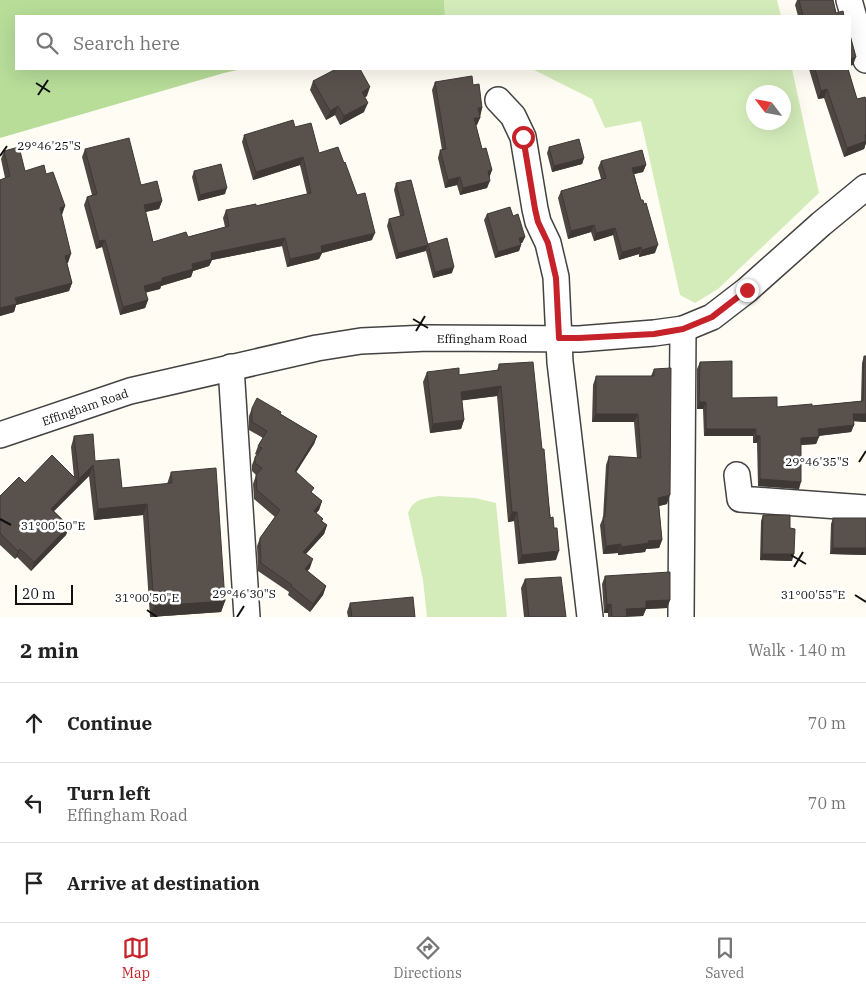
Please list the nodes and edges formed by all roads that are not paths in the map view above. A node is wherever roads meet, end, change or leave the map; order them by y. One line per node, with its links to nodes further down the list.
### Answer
1 (849, 0): 2 (street)
2 (866, 60)
3 (498, 100): 6 (street)
4 (866, 187): 5 (street, Effingham Road)
5 (683, 329): 6 (street, Effingham Road); 13 (street)
6 (559, 338): 7 (street, Effingham Road); 12 (street)
7 (231, 367): 8 (street, Effingham Road); 11 (street)
8 (0, 435)
9 (737, 475): 10 (street)
10 (866, 508)
11 (247, 617)
12 (590, 617)
13 (681, 617)

